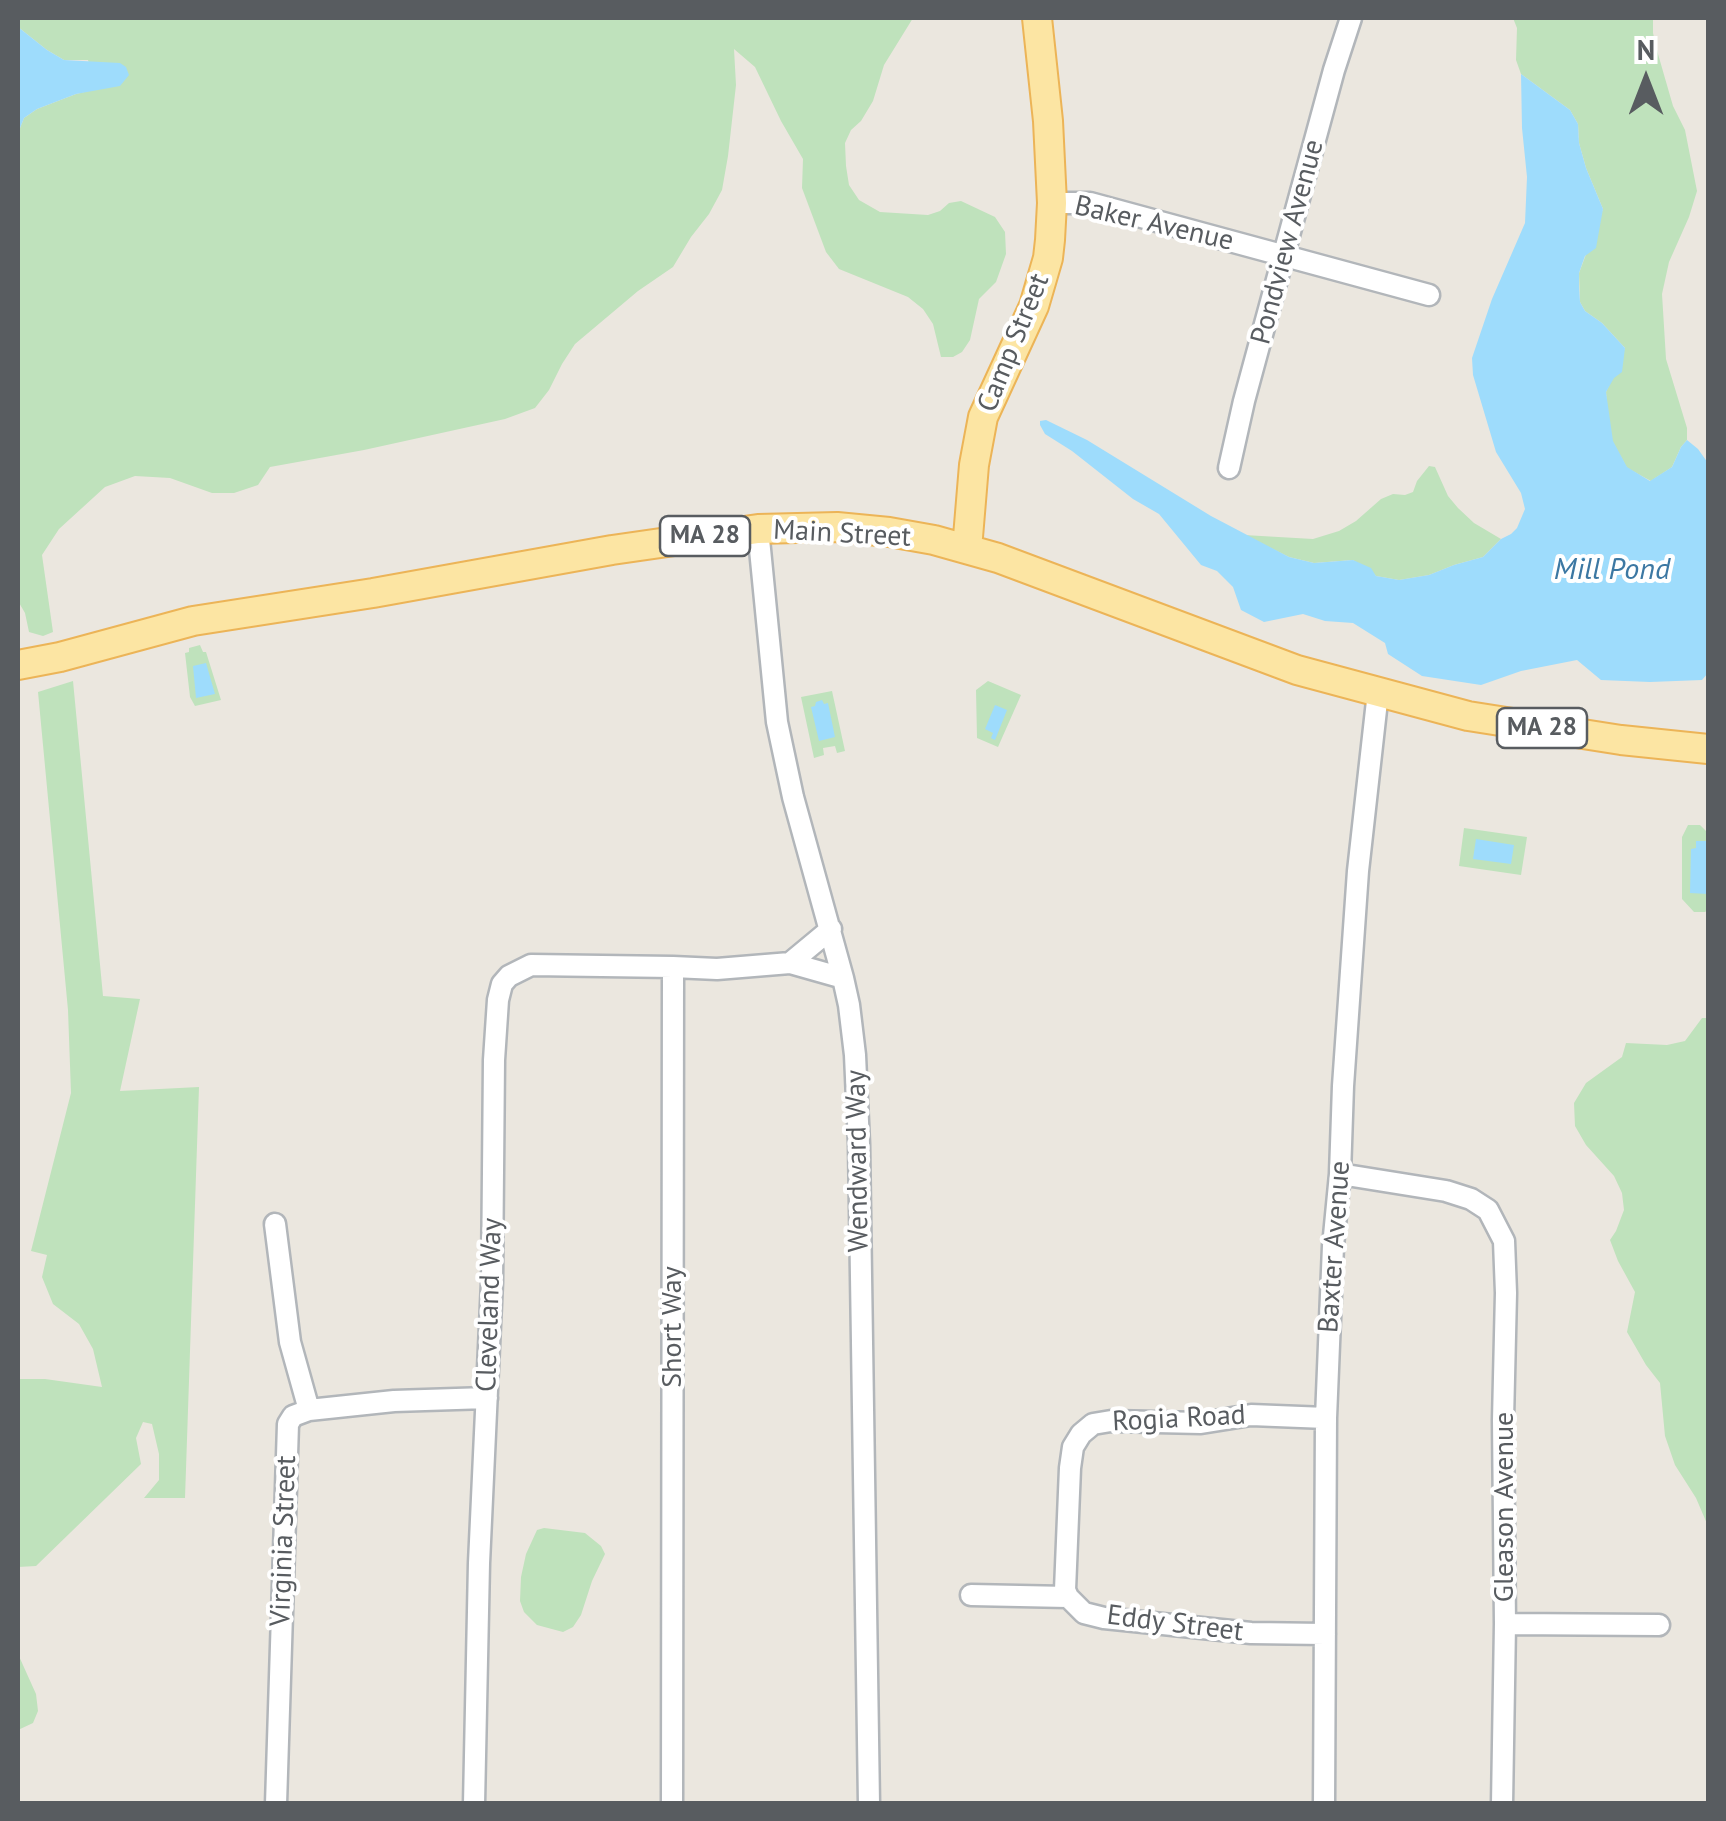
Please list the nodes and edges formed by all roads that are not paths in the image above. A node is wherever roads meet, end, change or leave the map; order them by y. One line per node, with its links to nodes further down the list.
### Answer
1 (1037, 18): 3 (main road, Camp Street)
2 (1351, 18): 4 (street, Pondview Avenue)
3 (1052, 203): 4 (street, Baker Avenue); 8 (main road, Camp Street)
4 (1286, 255): 5 (street, Baker Avenue); 6 (street, Pondview Avenue)
5 (1430, 295)
6 (1229, 468)
7 (758, 529): 8 (main road, Main Street / MA 28); 9 (main road, Main Street / MA 28); 12 (street, Wendward Way)
8 (967, 549): 10 (main road, Main Street / MA 28)
9 (18, 665)
10 (1378, 692): 11 (main road, Main Street / MA 28); 16 (street, Baxter Avenue)
11 (1708, 749)
12 (830, 929): 13 (street); 15 (street, Wendward Way)
13 (790, 962): 14 (street); 15 (street)
14 (673, 967): 18 (street, Cleveland Way); 28 (street, Short Way)
15 (843, 978): 29 (street, Wendward Way)
16 (1340, 1174): 20 (street, Baxter Avenue); 23 (street, Gleason Avenue)
17 (275, 1224): 19 (street)
18 (487, 1398): 19 (street); 27 (street, Cleveland Way)
19 (308, 1410): 26 (street, Virginia Street)
20 (1326, 1418): 22 (street, Rogia Road); 25 (street, Baxter Avenue)
21 (971, 1596): 22 (street, Eddy Street)
22 (1068, 1598): 25 (street, Eddy Street)
23 (1506, 1624): 24 (street); 31 (street, Gleason Avenue)
24 (1658, 1625)
25 (1325, 1634): 30 (street, Baxter Avenue)
26 (276, 1804)
27 (474, 1804)
28 (672, 1804)
29 (869, 1804)
30 (1324, 1804)
31 (1502, 1804)

